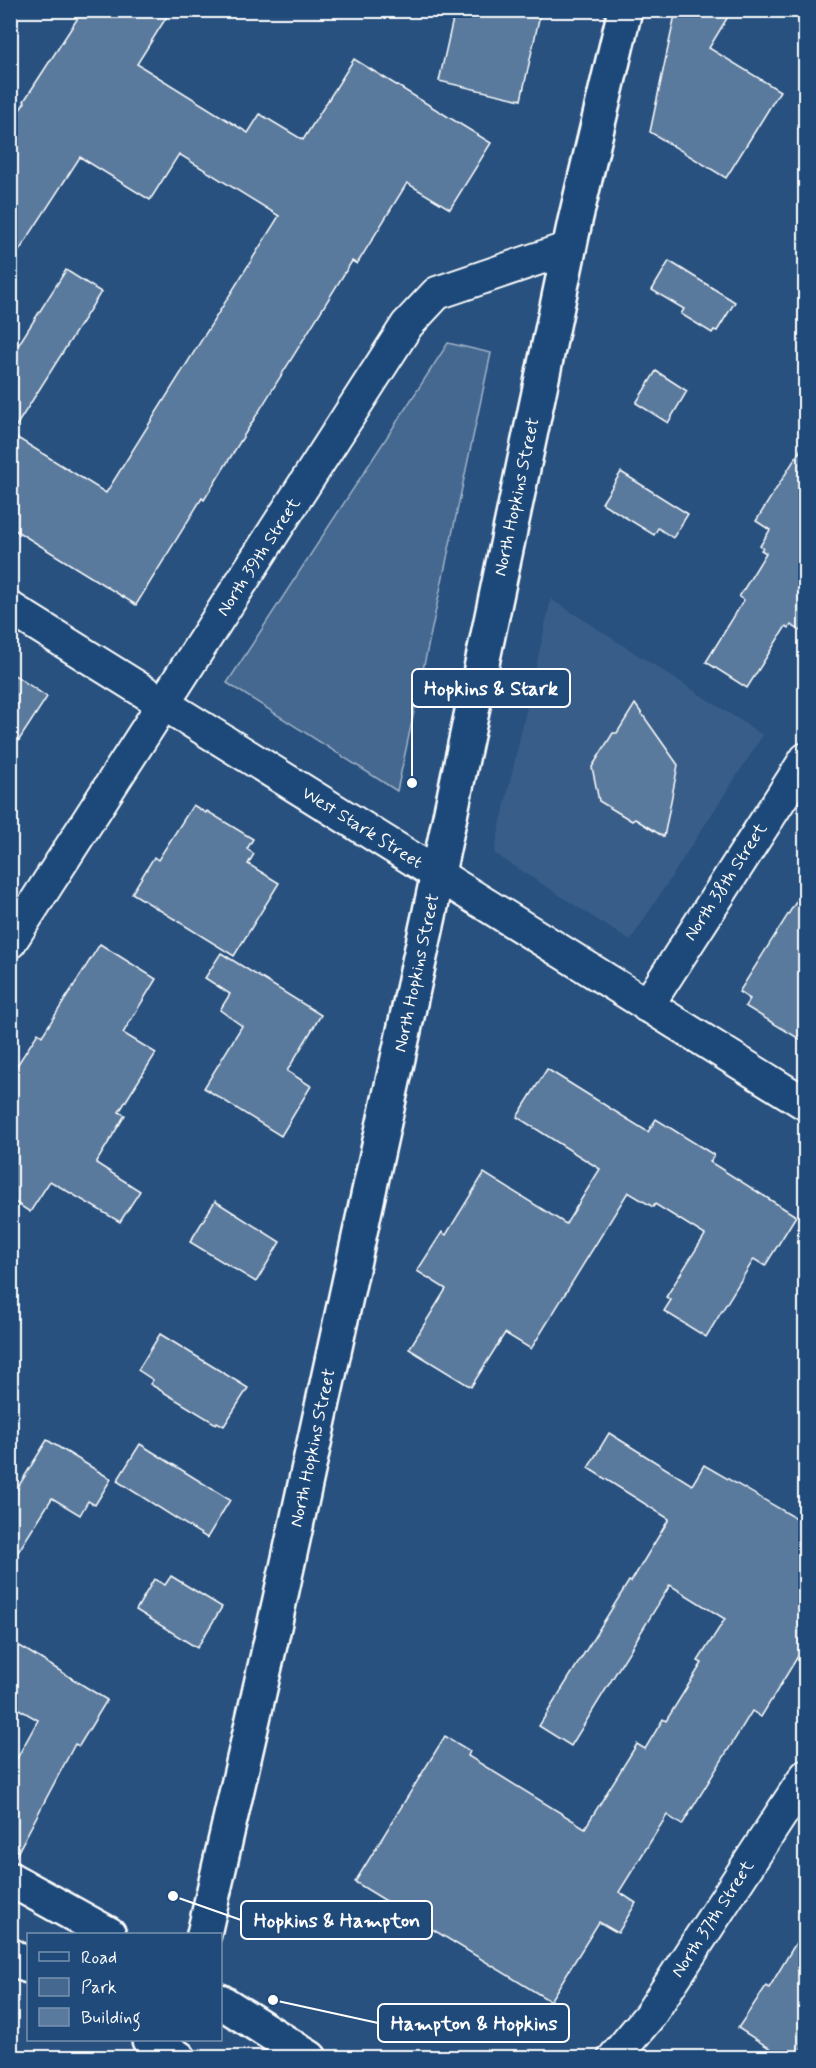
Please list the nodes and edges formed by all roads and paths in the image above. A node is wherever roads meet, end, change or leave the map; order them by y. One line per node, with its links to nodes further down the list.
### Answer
1 (625, 10): 2 (main road, North Hopkins Street)
2 (569, 248): 4 (street, North 39th Street); 6 (main road, North Hopkins Street)
3 (10, 608): 4 (street, West Stark Street)
4 (164, 704): 6 (street, West Stark Street); 7 (street, North 39th Street)
5 (806, 759): 8 (street, North 38th Street)
6 (438, 876): 8 (street, West Stark Street); 13 (main road, North Hopkins Street)
7 (10, 942)
8 (647, 1006): 9 (street, West Stark Street)
9 (806, 1104)
10 (806, 1776): 16 (street, North 37th Street)
11 (10, 1879): 12 (main road)
12 (104, 1933)
13 (204, 1933)
14 (222, 2002): 15 (main road)
15 (310, 2058)
16 (614, 2058)

